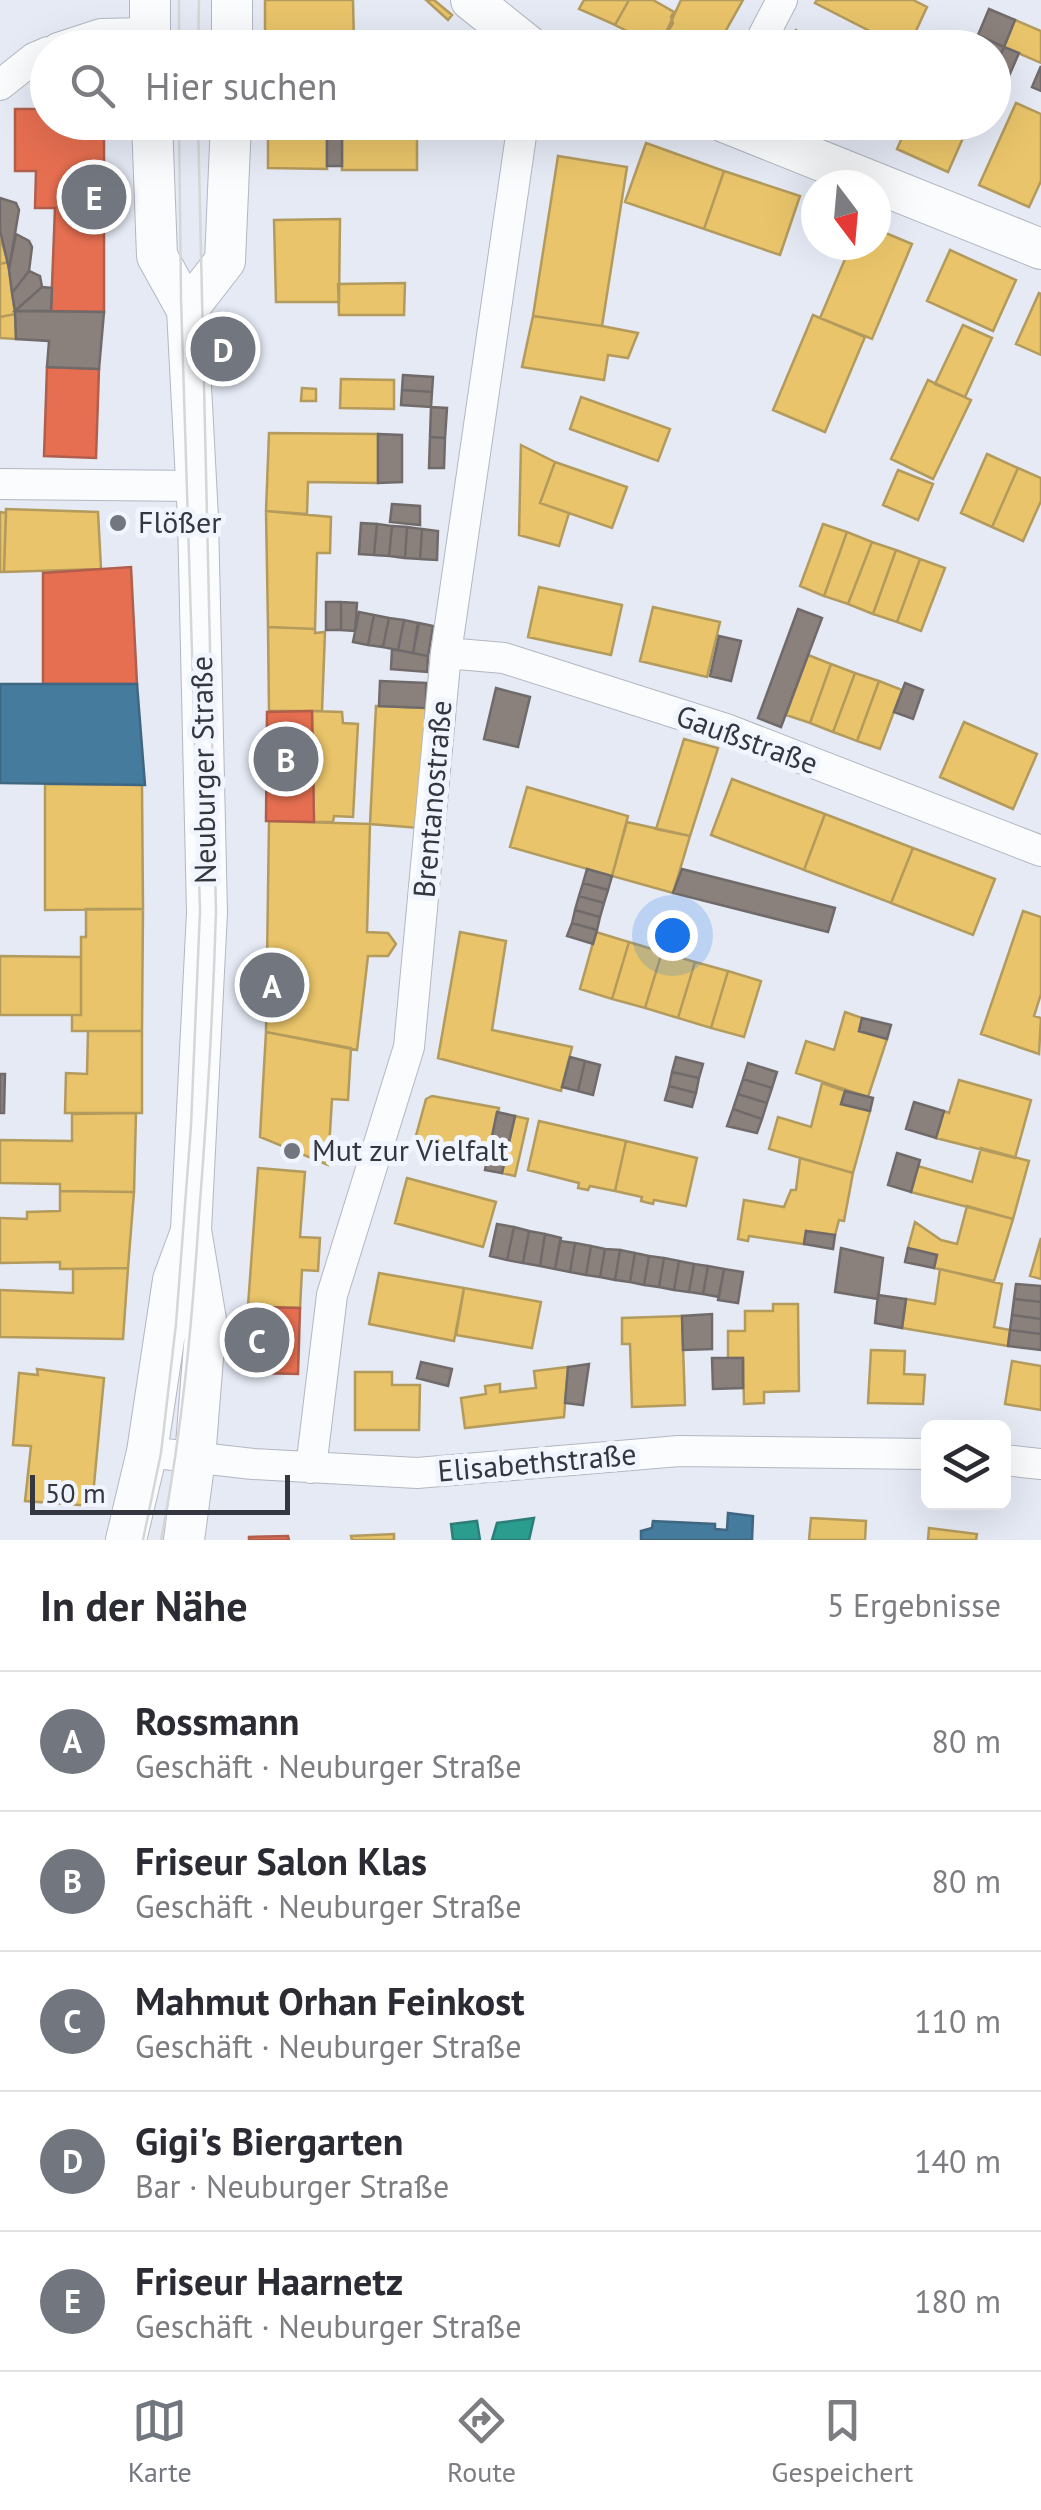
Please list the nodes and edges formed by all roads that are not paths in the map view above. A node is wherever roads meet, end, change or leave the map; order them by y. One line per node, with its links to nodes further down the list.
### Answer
1 (232, 0): 4 (street)
2 (471, 0): 5 (street)
3 (782, 0): 6 (street)
4 (232, 30)
5 (508, 30)
6 (766, 30)
7 (30, 61): 8 (street)
8 (0, 85)
9 (153, 140): 14 (street, Neuburger Straße)
10 (230, 140): 14 (street)
11 (520, 140): 17 (street, Brentanostraße)
12 (770, 140): 13 (street)
13 (1040, 246)
14 (187, 310): 16 (street, Neuburger Straße)
15 (0, 484): 16 (street)
16 (197, 486): 19 (street, Neuburger Straße)
17 (446, 653): 18 (street, Gaußstraße); 25 (street, Brentanostraße)
18 (1041, 851)
19 (192, 1230): 20 (street, Neuburger Straße); 22 (street, Neuburger Straße)
20 (147, 1452): 22 (street, Elisabethstraße); 26 (street, Neuburger Straße)
21 (921, 1454): 25 (street, Elisabethstraße)
22 (195, 1458): 25 (street, Elisabethstraße); 27 (street, Neuburger Straße)
23 (1011, 1461): 24 (street)
24 (1041, 1464)
25 (310, 1468)
26 (126, 1540)
27 (184, 1540)

